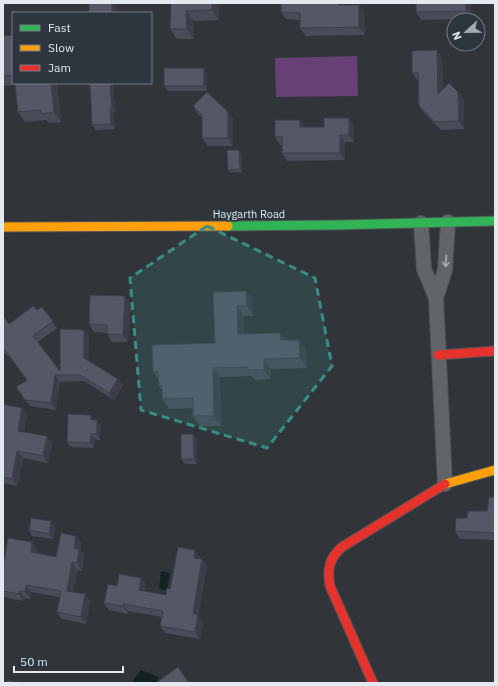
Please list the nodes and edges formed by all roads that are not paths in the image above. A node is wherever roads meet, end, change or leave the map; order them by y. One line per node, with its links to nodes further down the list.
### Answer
1 (495, 221): 2 (street, Haygarth Road)
2 (448, 222): 3 (street, Haygarth Road); 5 (street, one-way to 5)
3 (421, 223): 4 (street, Haygarth Road); 5 (street)
4 (3, 227)
5 (436, 298): 7 (street)
6 (495, 351): 7 (street)
7 (438, 355): 9 (street)
8 (495, 470): 9 (street)
9 (445, 484): 10 (street)
10 (373, 683)

